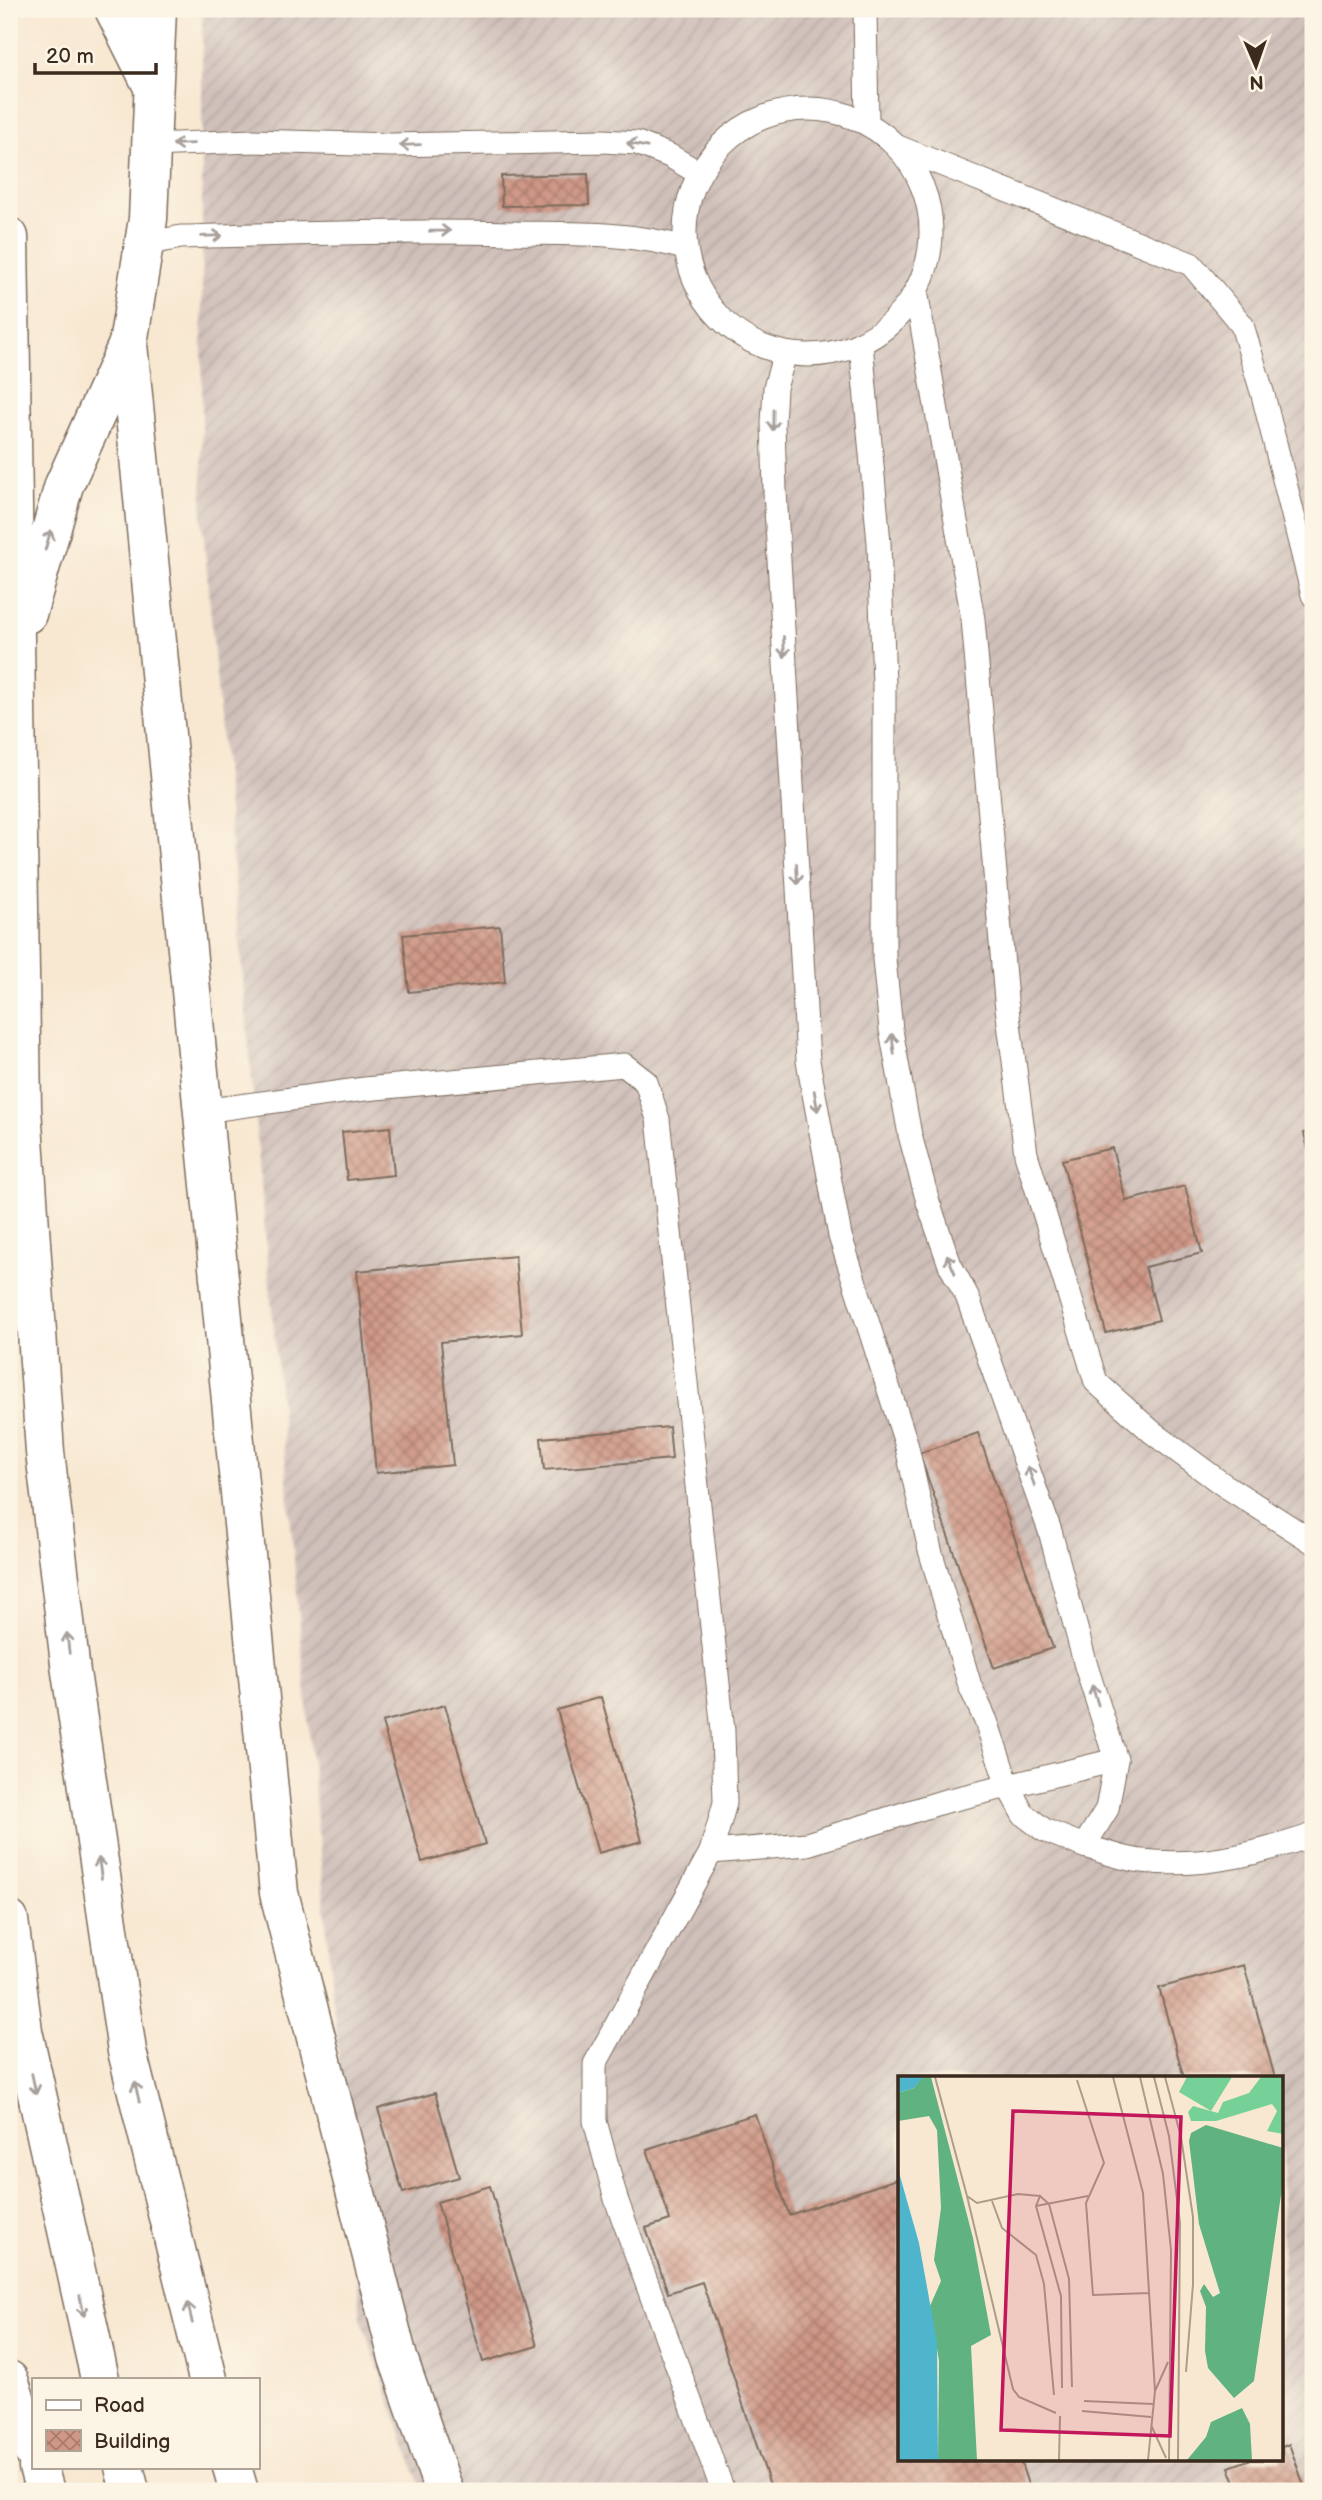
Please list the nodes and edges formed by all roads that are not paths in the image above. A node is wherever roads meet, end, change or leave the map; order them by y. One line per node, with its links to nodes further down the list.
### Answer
1 (114, 9): 4 (main road)
2 (157, 9): 4 (main road)
3 (865, 9): 5 (lane)
4 (154, 88): 6 (main road)
5 (867, 123): 7 (lane); 8 (lane)
6 (151, 145): 8 (lane, one-way to 6); 10 (main road)
7 (898, 147): 12 (lane); 16 (lane)
8 (699, 173): 11 (lane)
9 (9, 237): 17 (main road)
10 (145, 244): 11 (lane, one-way to 11); 14 (main road)
11 (684, 248): 15 (lane)
12 (916, 291): 13 (lane); 19 (lane)
13 (861, 343): 15 (lane); 20 (lane, one-way to 13)
14 (128, 344): 17 (main road, one-way to 14); 18 (main road)
15 (785, 353): 21 (lane, one-way to 21)
16 (1313, 595)
17 (15, 653): 27 (main road, one-way to 17)
18 (203, 1111): 24 (lane); 36 (main road)
19 (1313, 1542)
20 (1116, 1760): 21 (lane); 23 (lane)
21 (1008, 1786): 23 (lane); 24 (lane)
22 (1313, 1835): 23 (lane)
23 (1084, 1846)
24 (712, 1852): 37 (lane)
25 (9, 1920): 26 (main road, one-way to 26)
26 (100, 2378)
27 (208, 2378)
28 (9, 2379): 29 (main road)
29 (32, 2448)
30 (38, 2468): 33 (main road)
31 (124, 2468): 34 (main road)
32 (232, 2468): 35 (main road)
33 (45, 2491)
34 (130, 2491)
35 (239, 2491)
36 (444, 2491)
37 (723, 2491)

